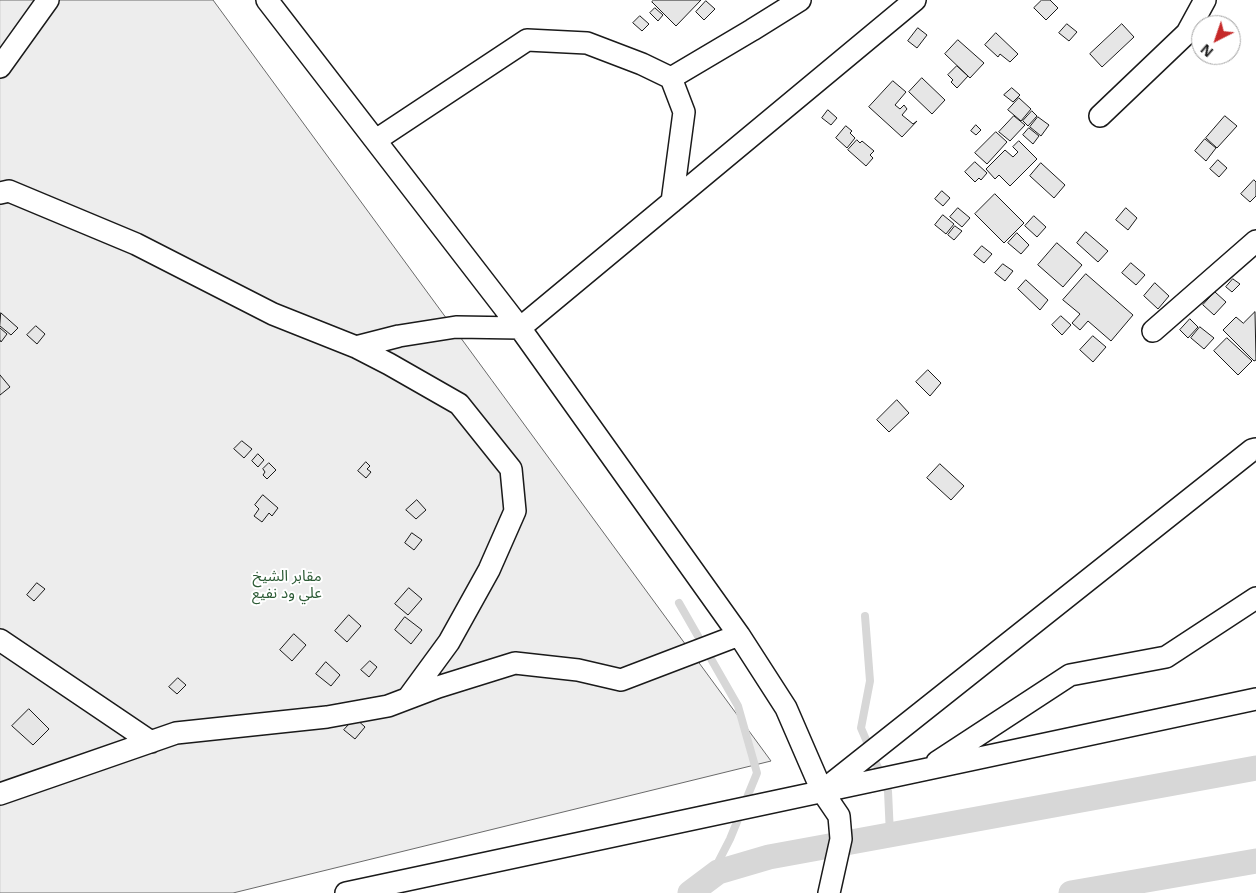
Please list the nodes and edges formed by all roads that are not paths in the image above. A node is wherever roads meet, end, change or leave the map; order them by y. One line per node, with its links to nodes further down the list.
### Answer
1 (48, 0): 6 (street)
2 (268, 0): 9 (street)
3 (800, 0): 7 (street)
4 (915, 0): 11 (street)
5 (1205, 0): 8 (street)
6 (0, 67)
7 (671, 78): 9 (street); 11 (street)
8 (1100, 116)
9 (376, 140): 13 (street)
10 (0, 193): 15 (street)
11 (672, 202): 13 (street)
12 (1256, 241): 14 (street)
13 (520, 328): 15 (street); 18 (street)
14 (1153, 331)
15 (356, 347): 20 (street)
16 (1256, 449): 24 (street)
17 (1256, 598): 23 (street)
18 (739, 635): 20 (street); 24 (street)
19 (0, 640): 22 (street)
20 (408, 698): 22 (street)
21 (1256, 699): 23 (street)
22 (151, 742): 25 (street)
23 (926, 769): 24 (street)
24 (822, 792): 26 (street); 27 (street)
25 (0, 794)
26 (346, 893)
27 (829, 893)

